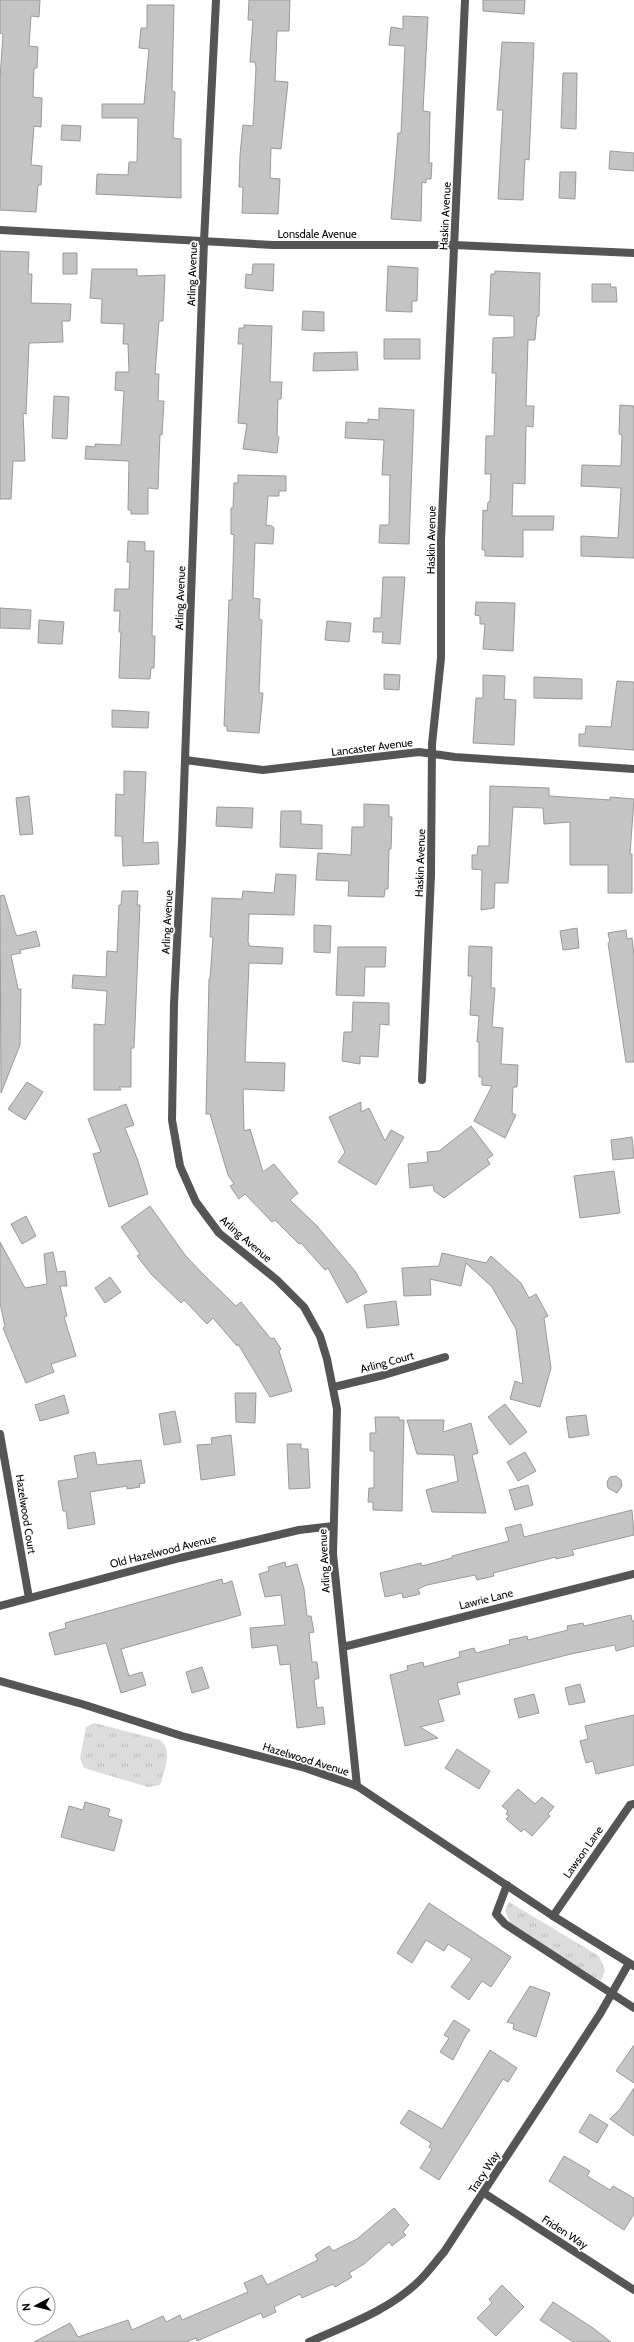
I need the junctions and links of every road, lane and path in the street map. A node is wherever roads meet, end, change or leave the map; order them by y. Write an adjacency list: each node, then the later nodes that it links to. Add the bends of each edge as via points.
1 (216, 0): 4 (street, Arling Avenue)
2 (465, 0): 5 (street, Haskin Avenue)
3 (0, 230): 4 (street, Lonsdale Avenue)
4 (204, 241): 5 (street, Lonsdale Avenue, via 273,245); 8 (street, Arling Avenue)
5 (454, 245): 6 (street, Lonsdale Avenue); 7 (street, Haskin Avenue, via 441,540 441,658)
6 (634, 253)
7 (432, 754): 8 (street, Lancaster Avenue, via 419,752 263,770); 9 (street, Lancaster Avenue); 10 (street, Haskin Avenue, via 431,875)
8 (185, 760): 12 (street, Arling Avenue, via 174,1004 174,1140 187,1185 207,1218 220,1233 288,1290 311,1319 320,1336)
9 (634, 769)
10 (422, 1080)
11 (445, 1357): 12 (street, Arling Court)
12 (334, 1387): 14 (street, Arling Avenue, via 337,1409)
13 (0, 1434): 16 (street, Hazelwood Court)
14 (333, 1526): 16 (street, Old Hazelwood Avenue, via 299,1530 180,1558); 18 (street, Arling Avenue, via 333,1554)
15 (634, 1574): 18 (street, Lawrie Lane)
16 (29, 1598): 17 (street, Old Hazelwood Avenue)
17 (0, 1606)
18 (343, 1646): 20 (street, Arling Avenue)
19 (0, 1681): 20 (street, Hazelwood Avenue, via 182,1736 305,1768)
20 (357, 1786): 22 (street, Hazelwood Avenue)
21 (634, 1804): 23 (street, Lawson Lane, via 630,1805)
22 (506, 1885): 23 (street, Hazelwood Avenue); 25 (street, via 496,1914 505,1924)
23 (553, 1916): 24 (street, Hazelwood Avenue)
24 (631, 1964): 25 (street, Tracy Way)
25 (612, 1993): 26 (street); 27 (street, Tracy Way)
26 (634, 2008)
27 (484, 2193): 28 (street, Friden Way); 29 (street, Tracy Way, via 444,2252 420,2280 381,2308)
28 (634, 2290)
29 (309, 2342)

